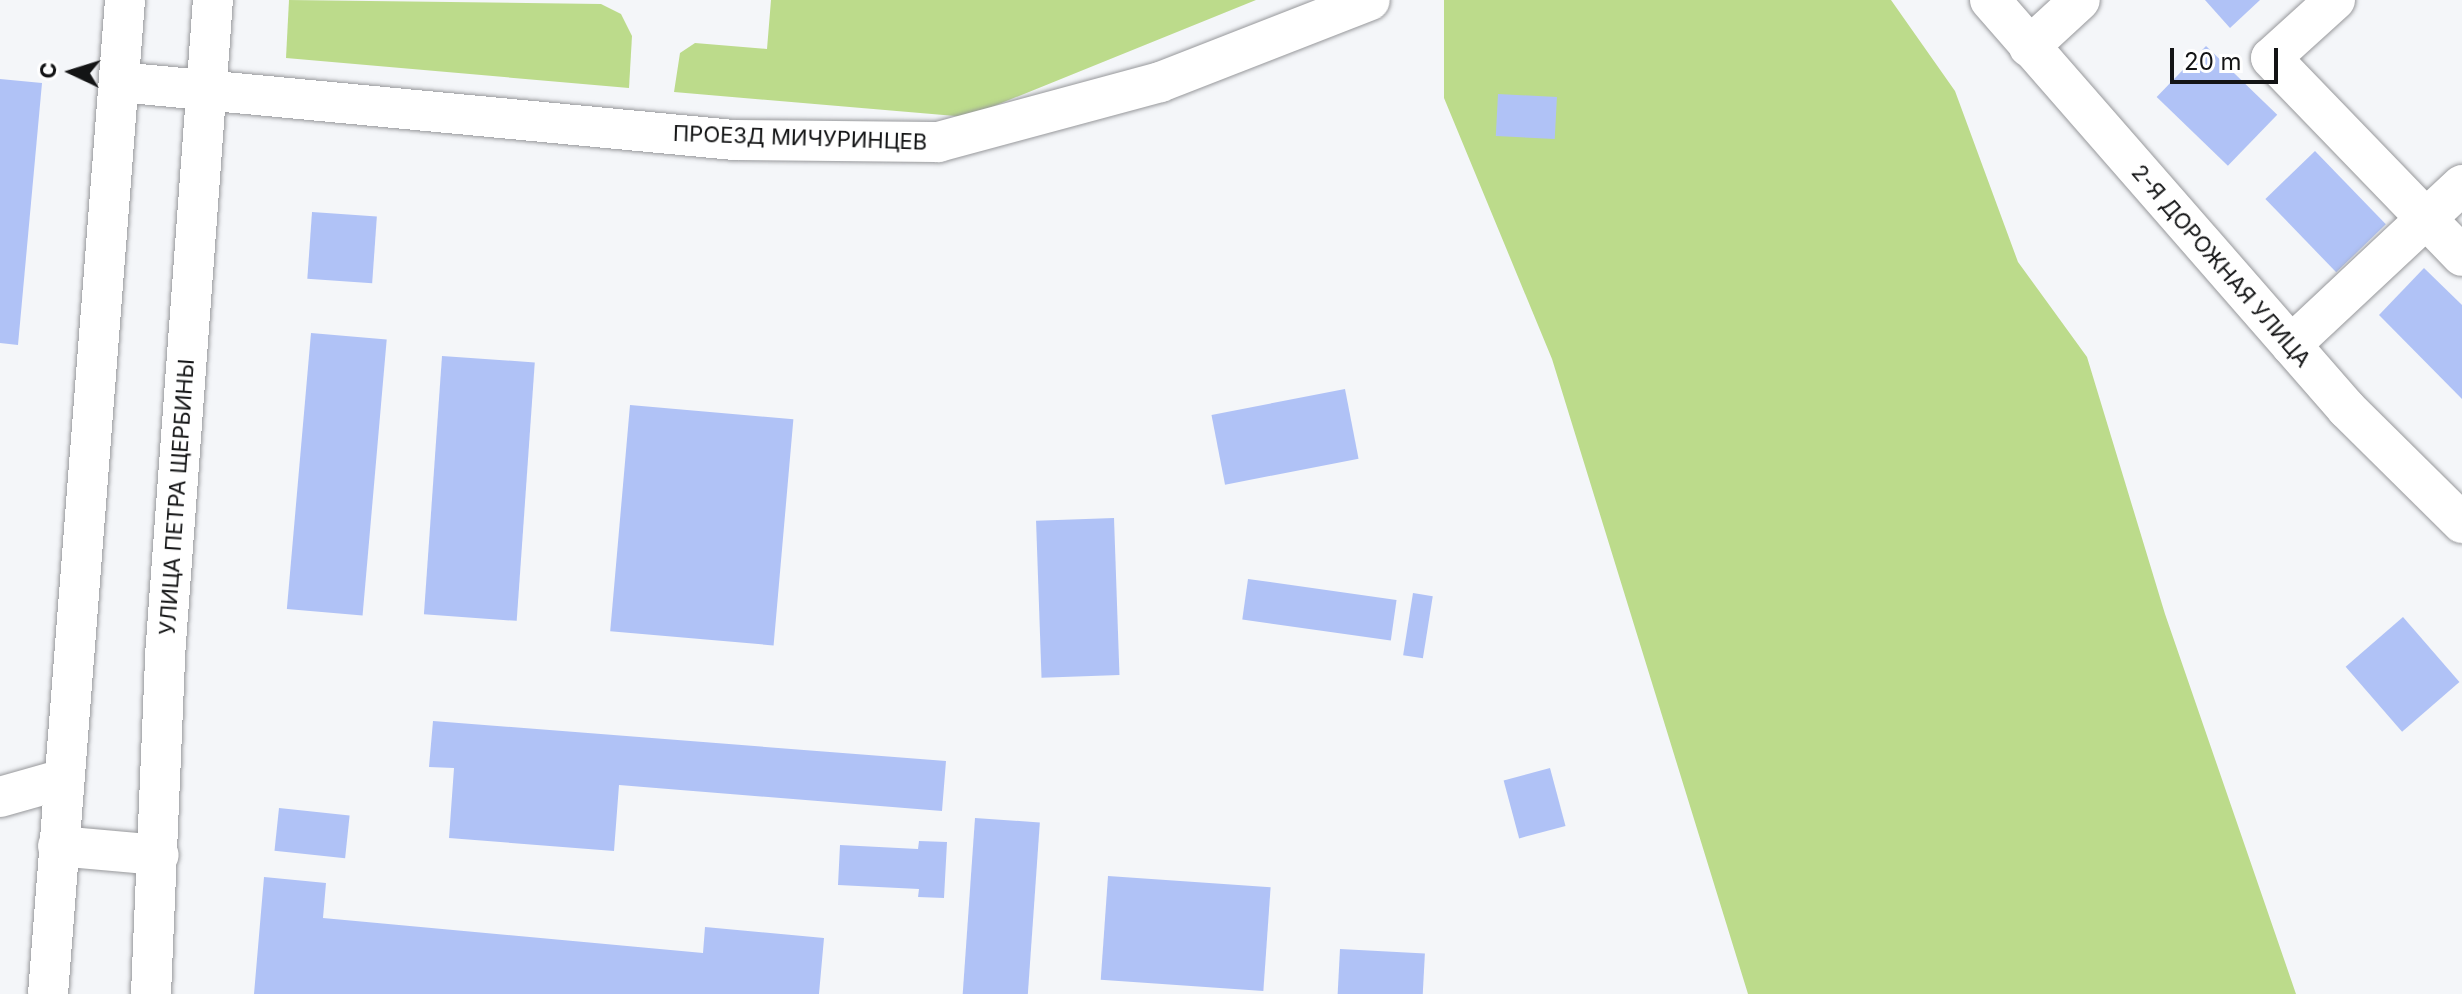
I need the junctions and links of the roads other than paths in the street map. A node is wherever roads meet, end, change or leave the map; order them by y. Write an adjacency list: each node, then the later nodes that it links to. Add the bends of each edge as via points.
1 (125, 0): 8 (street)
2 (213, 0): 9 (street, УЛИЦА ПЕТРА ЩЕРБИНЫ)
3 (1370, 0): 9 (street, ПРОЕЗД МИЧУРИНЦЕВ, via 1160,82 938,142 734,140)
4 (1990, 0): 7 (street, 2-Я ДОРОЖНАЯ УЛИЦА)
5 (2080, 0): 7 (street)
6 (2335, 0): 11 (street, via 2271,58)
7 (2029, 47): 13 (street, 2-Я ДОРОЖНАЯ УЛИЦА)
8 (119, 82): 9 (street, ПРОЕЗД МИЧУРИНЦЕВ); 15 (street)
9 (208, 90): 18 (street, УЛИЦА ПЕТРА ЩЕРБИНЫ, via 165,656)
10 (2462, 185): 11 (street)
11 (2428, 217): 12 (street); 13 (street)
12 (2462, 256)
13 (2291, 345): 14 (street, 2-Я ДОРОЖНАЯ УЛИЦА)
14 (2462, 523)
15 (63, 779): 16 (street); 17 (street)
16 (0, 797)
17 (58, 846): 18 (street); 19 (street)
18 (159, 855): 20 (street, УЛИЦА ПЕТРА ЩЕРБИНЫ)
19 (48, 994)
20 (151, 994)

